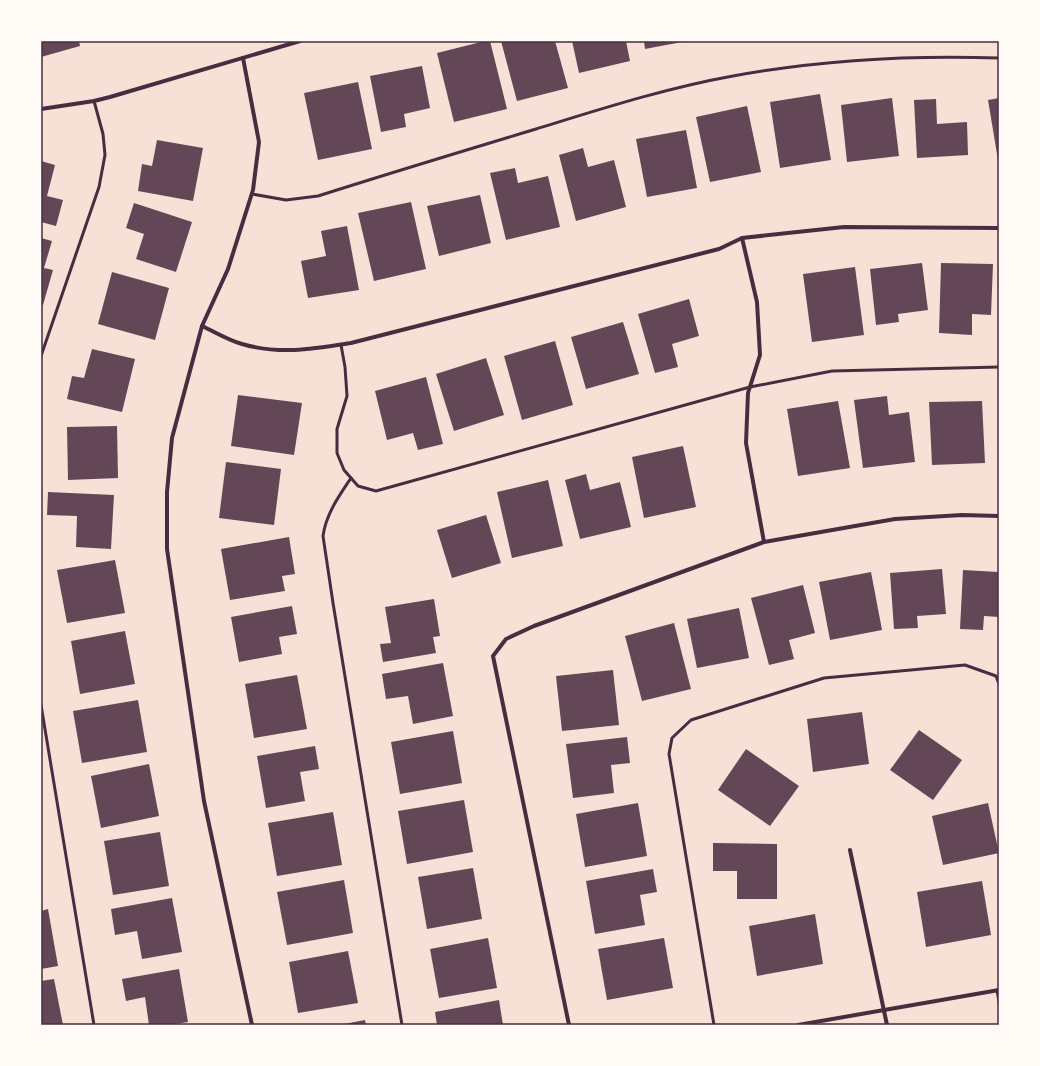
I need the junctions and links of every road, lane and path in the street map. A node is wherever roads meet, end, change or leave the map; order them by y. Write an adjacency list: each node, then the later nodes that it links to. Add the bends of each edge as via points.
1 (300, 41): 2 (street)
2 (243, 58): 4 (street); 6 (street, via 259,142)
3 (999, 58): 6 (lane, via 962,57 813,64 733,76 663,91 607,107 318,196 286,200)
4 (94, 101): 5 (street); 11 (lane, via 103,134 105,155 99,187)
5 (41, 108)
6 (252, 194): 9 (street, via 228,269)
7 (999, 228): 8 (street, via 844,227)
8 (742, 238): 10 (street, via 720,249); 13 (street, via 757,302 760,356)
9 (202, 326): 10 (street, via 241,344 281,351 317,349); 24 (street, via 172,438 167,549 204,801)
10 (341, 344): 14 (lane, via 347,396 337,429 337,453 344,470)
11 (41, 356)
12 (999, 367): 13 (lane, via 832,371)
13 (750, 387): 14 (lane, via 376,491 358,486); 16 (street, via 746,443)
14 (351, 478): 25 (lane, via 331,511 323,536)
15 (999, 516): 16 (street, via 962,515 895,519)
16 (764, 542): 26 (street, via 534,626 506,639 493,656)
17 (999, 684): 27 (lane, via 996,676 965,664 824,678 691,720 672,738 669,754)
18 (41, 705): 23 (lane)
19 (850, 850): 22 (street)
20 (998, 990): 21 (lane); 22 (street)
21 (999, 1002)
22 (884, 1010): 28 (street); 29 (street)
23 (94, 1025)
24 (252, 1025)
25 (402, 1025)
26 (569, 1025)
27 (714, 1025)
28 (798, 1025)
29 (887, 1025)

